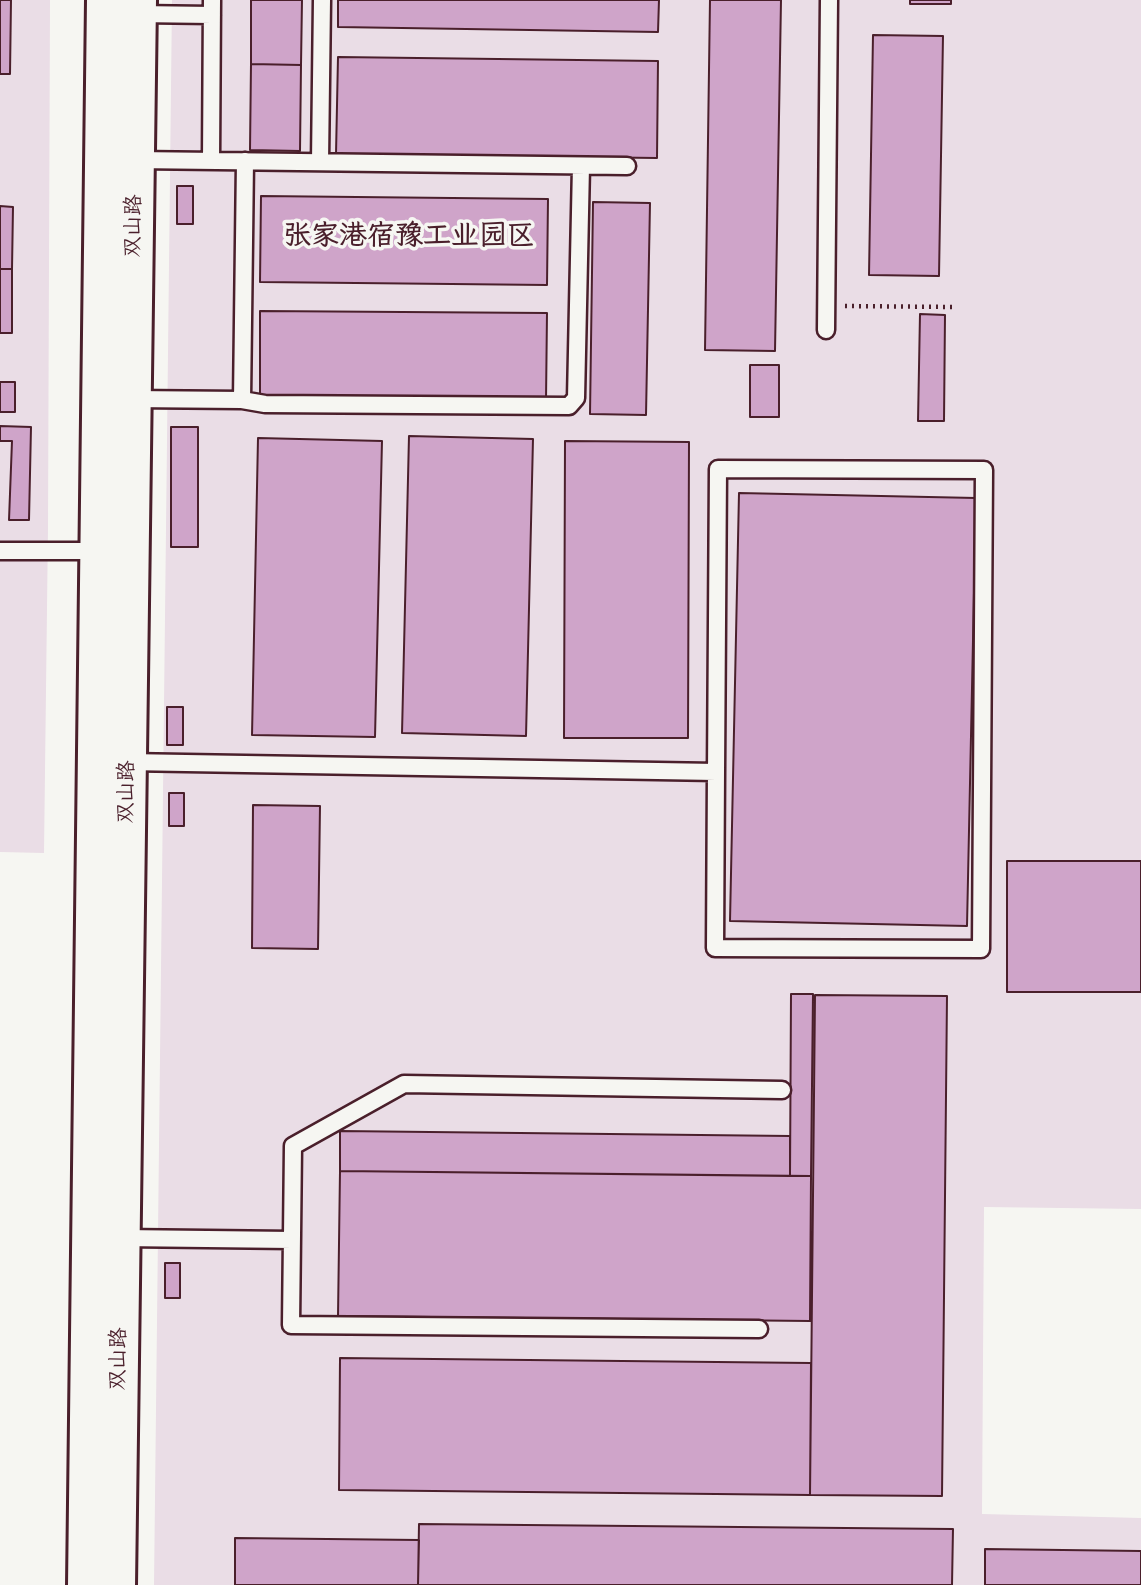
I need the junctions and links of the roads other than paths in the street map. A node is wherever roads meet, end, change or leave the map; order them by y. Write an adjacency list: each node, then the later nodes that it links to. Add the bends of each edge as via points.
1 (322, 0): 8 (lane)
2 (829, 0): 11 (lane)
3 (127, 5): 4 (lane); 5 (street, 双山路)
4 (212, 7): 6 (lane)
5 (120, 160): 6 (lane); 12 (street, 双山路)
6 (211, 161): 7 (lane)
7 (244, 161): 8 (lane); 13 (lane)
8 (320, 162): 9 (lane)
9 (580, 166): 10 (lane); 13 (lane, via 576,398 569,406 265,404)
10 (626, 166)
11 (826, 330)
12 (117, 399): 13 (lane); 15 (street, 双山路)
13 (242, 400)
14 (0, 551): 15 (lane)
15 (115, 551): 16 (street, 双山路)
16 (112, 762): 17 (lane); 19 (street, 双山路); 22 (street, 双山路)
17 (716, 772): 17 (lane, via 715,948 981,949 984,470 718,468)
18 (782, 1090): 20 (lane, via 404,1084 293,1146)
19 (121, 1238): 20 (lane); 23 (street, 双山路)
20 (292, 1240): 21 (lane, via 291,1325)
21 (759, 1329)
22 (87, 1585)
23 (116, 1585)

